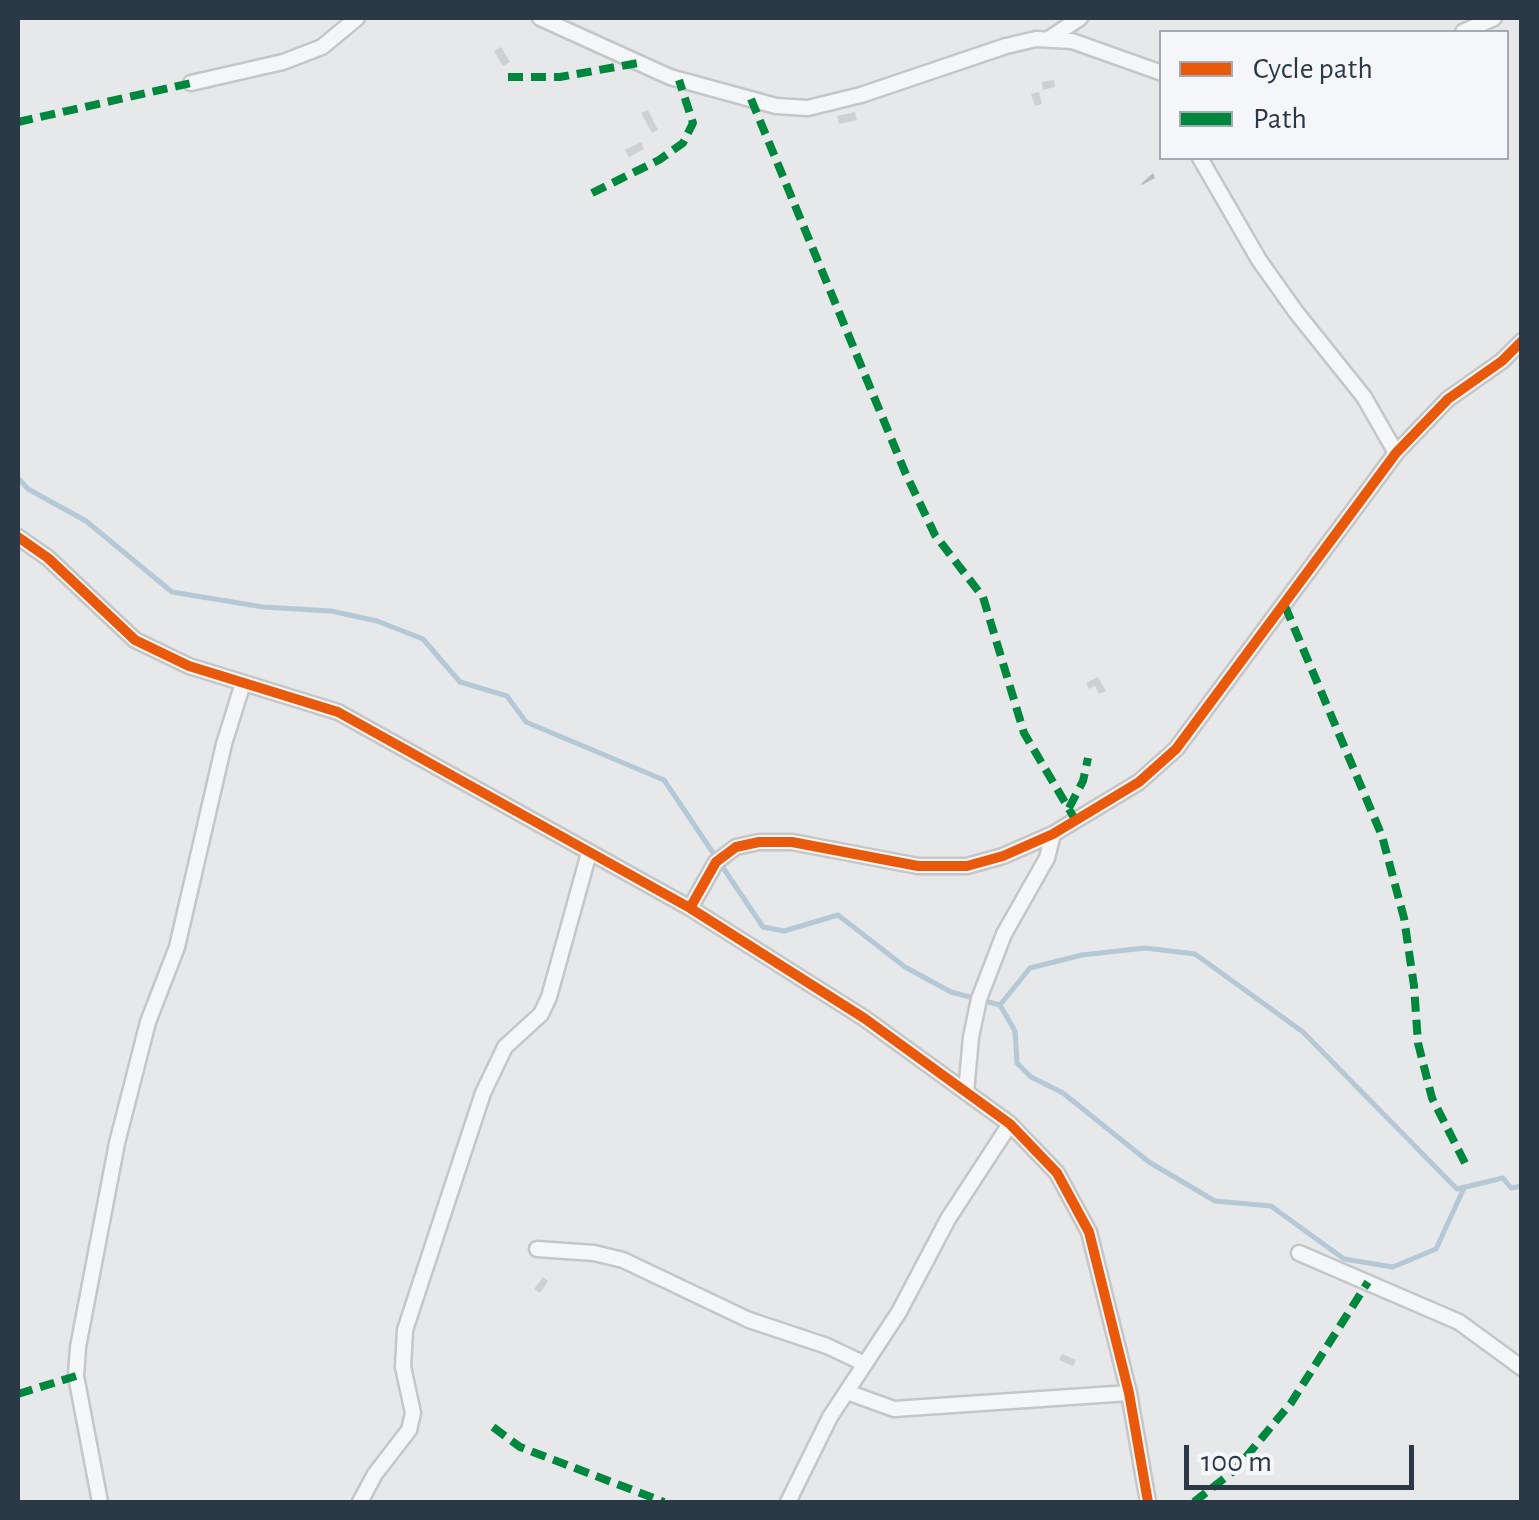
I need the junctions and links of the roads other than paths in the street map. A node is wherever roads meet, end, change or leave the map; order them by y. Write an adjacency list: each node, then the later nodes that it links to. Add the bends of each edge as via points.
1 (357, 18): 8 (street, via 296,57)
2 (540, 18): 6 (street, via 670,77 776,106 808,108)
3 (1080, 18): 6 (street)
4 (1494, 18): 5 (street)
5 (1467, 30)
6 (1050, 38): 7 (street)
7 (1157, 72)
8 (191, 83)
9 (1201, 160): 11 (street, via 1259,260 1364,398)
10 (1522, 341): 11 (street, via 1448,399)
11 (1396, 453): 14 (street, via 1161,766)
12 (18, 536): 13 (street, via 135,640)
13 (243, 683): 15 (street, via 338,712); 25 (street, via 177,948 148,1022 117,1143 78,1347 76,1376)
14 (1053, 834): 16 (street, via 967,866 918,866 759,842 736,847 716,862); 17 (street, via 980,999)
15 (589, 853): 16 (street); 26 (street, via 549,997 505,1047 483,1092 408,1320 403,1367 409,1430)
16 (690, 908): 17 (street)
17 (966, 1092): 18 (street)
18 (1010, 1124): 21 (street); 24 (street, via 1058,1173 1089,1232)
19 (537, 1249): 21 (street, via 623,1260 749,1320)
20 (1299, 1253): 22 (street, via 1459,1322)
21 (866, 1364): 23 (street)
22 (1522, 1368)
23 (847, 1392): 24 (street, via 894,1409); 27 (street)
24 (1129, 1393): 28 (street)
25 (100, 1502)
26 (360, 1502)
27 (788, 1502)
28 (1148, 1502)

